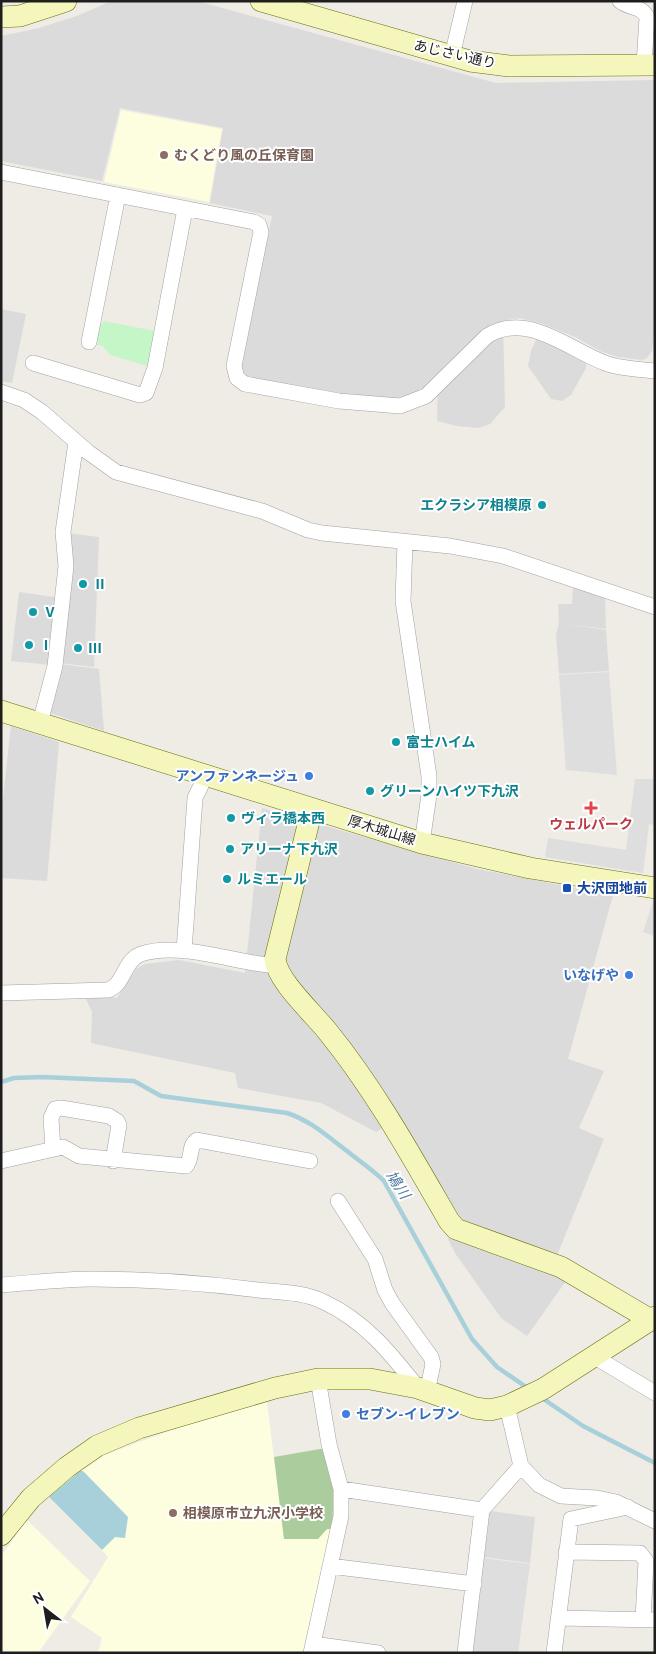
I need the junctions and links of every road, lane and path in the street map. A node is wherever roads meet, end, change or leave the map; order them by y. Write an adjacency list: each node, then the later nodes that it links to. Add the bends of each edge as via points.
1 (66, 1): 5 (street, via 20,16)
2 (261, 1): 6 (street, あじさい通り)
3 (466, 1): 6 (street)
4 (620, 1): 7 (street, via 640,8 647,17)
5 (1, 17)
6 (452, 56): 7 (street, あじさい通り, via 509,66)
7 (649, 65)
8 (1, 172): 9 (street)
9 (118, 195): 10 (street); 11 (street)
10 (185, 209): 12 (street, via 155,368 146,393 140,395); 13 (street, via 254,222 259,226 261,232 234,366 237,378 245,384 339,401 400,406 426,396 487,336 498,330 518,327 543,334 608,364)
11 (89, 342)
12 (33, 363)
13 (655, 371)
14 (1, 392): 15 (street, via 24,400)
15 (76, 442): 16 (street, via 123,475 262,511 315,532); 19 (street, via 62,532 66,566 55,666)
16 (405, 542): 17 (street, via 450,546 515,559); 22 (street, via 403,601 429,776)
17 (655, 607)
18 (1, 711): 19 (street, 厚木城山線)
19 (40, 723): 20 (street, 厚木城山線)
20 (206, 776): 21 (street, 厚木城山線); 24 (street, via 194,798)
21 (312, 809): 22 (street, 厚木城山線); 25 (street, via 275,959)
22 (422, 843): 23 (street, 厚木城山線, via 530,868)
23 (655, 888)
24 (184, 951): 25 (street); 26 (street, via 136,957 114,988 108,990)
25 (276, 966): 33 (street, via 365,1081 456,1229 561,1267)
26 (1, 993)
27 (53, 1149): 28 (street); 29 (street, via 63,1147 79,1156); 29 (street, via 51,1118 55,1109 109,1116 119,1124)
28 (1, 1161)
29 (113, 1161): 30 (street, via 186,1166 194,1142 201,1140)
30 (310, 1161)
31 (338, 1201): 36 (street, via 375,1259 392,1303 431,1357 433,1364)
32 (1, 1285): 36 (street, via 91,1279 180,1282 288,1292 323,1301 364,1327)
33 (653, 1318): 34 (street)
34 (595, 1357): 37 (street); 38 (street)
35 (318, 1379): 36 (street, via 370,1379); 40 (street, via 329,1444); 44 (street, via 275,1388 116,1437 81,1456 51,1479)
36 (422, 1390): 38 (street, via 475,1408 490,1410)
37 (655, 1393)
38 (516, 1403): 39 (street)
39 (521, 1466): 41 (street, via 539,1485 560,1496 597,1498); 42 (street)
40 (341, 1489): 42 (street); 46 (street, via 341,1516)
41 (629, 1506): 43 (street); 45 (street, via 570,1519)
42 (482, 1510): 47 (street)
43 (655, 1521)
44 (1, 1535)
45 (566, 1552): 48 (street); 49 (street, via 640,1553 646,1562)
46 (330, 1566): 47 (street); 50 (street)
47 (474, 1584): 52 (street)
48 (560, 1618): 49 (street); 53 (street)
49 (649, 1620)
50 (312, 1648): 51 (street)
51 (378, 1653)
52 (464, 1653)
53 (554, 1653)

